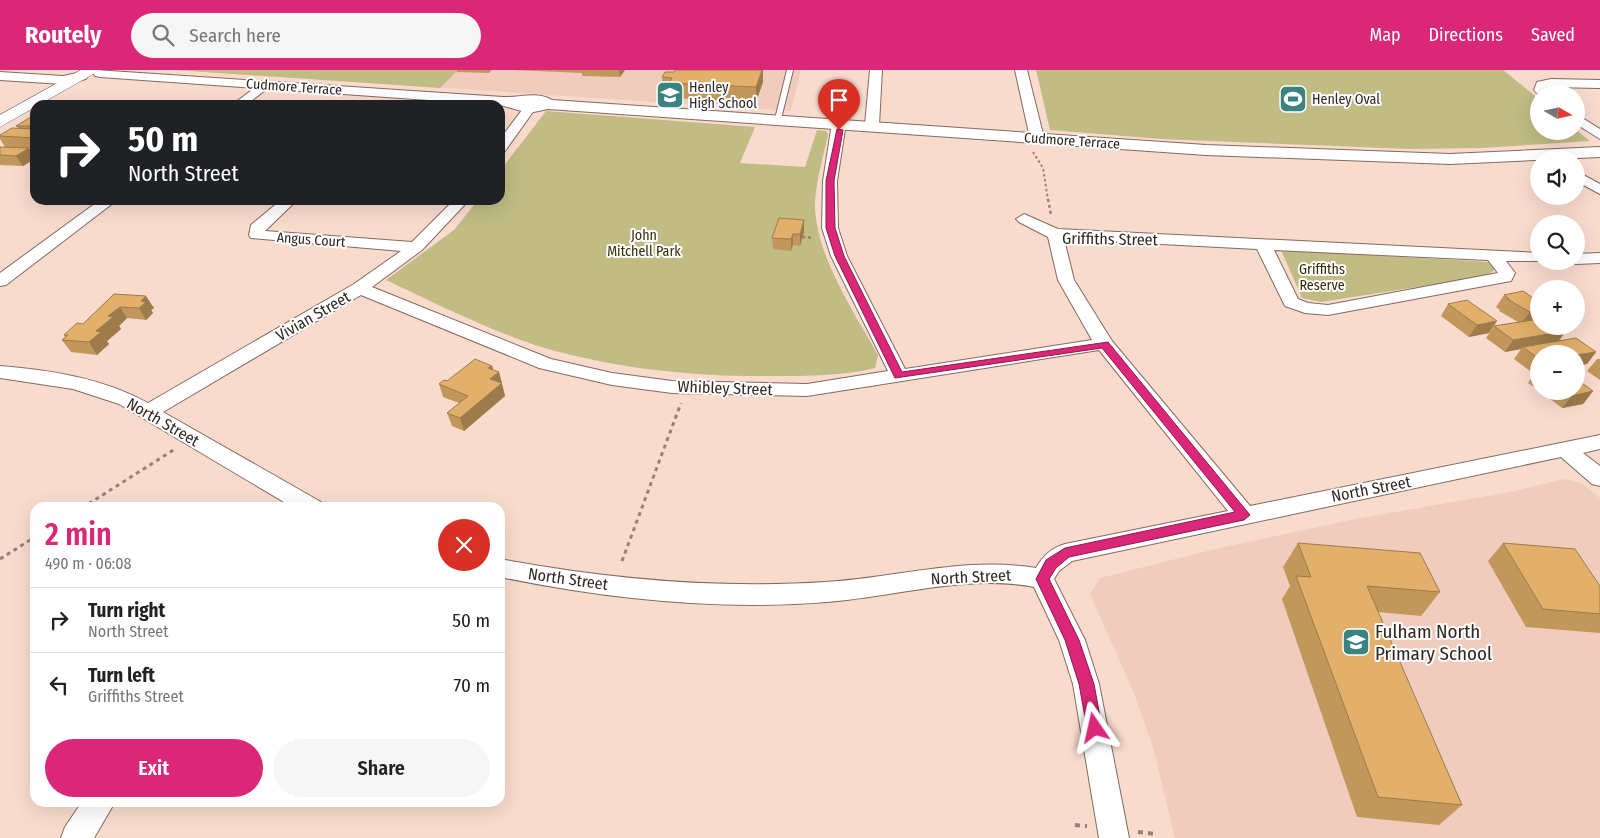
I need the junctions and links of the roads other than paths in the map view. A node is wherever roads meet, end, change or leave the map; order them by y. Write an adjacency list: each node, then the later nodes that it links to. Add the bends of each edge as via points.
1 (790, 70): 17 (lane)
2 (876, 70): 21 (street)
3 (1021, 70): 24 (street)
4 (87, 75): 5 (street, Cudmore Terrace); 7 (street, Cudmore Terrace); 9 (main road); 10 (main road)
5 (0, 76)
6 (1600, 84): 8 (street)
7 (264, 85): 11 (street); 12 (street, Cudmore Terrace)
8 (1541, 85)
9 (41, 100)
10 (53, 100)
11 (244, 100)
12 (451, 100)
13 (505, 104): 15 (street, Cudmore Terrace)
14 (30, 106): 18 (main road)
15 (526, 106): 17 (street, Cudmore Terrace, via 538,99 546,104); 25 (street)
16 (30, 114): 22 (main road)
17 (778, 119): 19 (street, Cudmore Terrace)
18 (0, 122)
19 (840, 123): 21 (street, Cudmore Terrace); 46 (street, via 830,181 830,228 839,256)
20 (1585, 124): 23 (street)
21 (872, 126): 24 (street, Cudmore Terrace)
22 (0, 132)
23 (1600, 135)
24 (1036, 138): 28 (street, Cudmore Terrace, via 1206,150 1450,159)
25 (505, 140)
26 (1600, 152): 27 (street, Cudmore Terrace)
27 (1585, 153)
28 (1530, 157)
29 (1585, 181): 30 (street)
30 (1600, 190)
31 (103, 205): 42 (street)
32 (284, 205): 37 (street, Angus Court, via 257,228 257,235)
33 (457, 205): 37 (street, Vivian Street)
34 (1024, 219): 35 (street)
35 (1055, 234): 36 (street, Griffiths Street); 44 (street, Griffiths Street, via 1066,280)
36 (1263, 244): 38 (street, Griffiths Street); 38 (street, via 1291,302 1305,308 1328,310 1505,277 1507,273)
37 (416, 247): 43 (street, Vivian Street)
38 (1493, 256): 39 (street, Griffiths Street)
39 (1530, 258)
40 (1600, 258): 41 (street)
41 (1585, 259)
42 (0, 281)
43 (360, 288): 46 (street, Whibley Street, via 546,364 612,379 708,389 807,390); 47 (street, Vivian Street)
44 (1104, 344): 46 (street, Whibley Street); 52 (street, Griffiths Street)
45 (0, 372): 47 (street, North Street, via 31,374 88,386)
46 (899, 375)
47 (149, 411): 51 (street, North Street)
48 (1600, 442): 49 (street, North Street)
49 (1566, 450): 50 (street); 52 (street, North Street)
50 (1600, 478)
51 (302, 502)
52 (1244, 515): 54 (street, North Street, via 1065,553 1051,564)
53 (505, 569): 54 (street, North Street, via 691,595 828,592 994,573)
54 (1042, 579): 57 (street, via 1072,640 1086,684)
55 (97, 807): 56 (street)
56 (76, 838)
57 (1114, 838)

